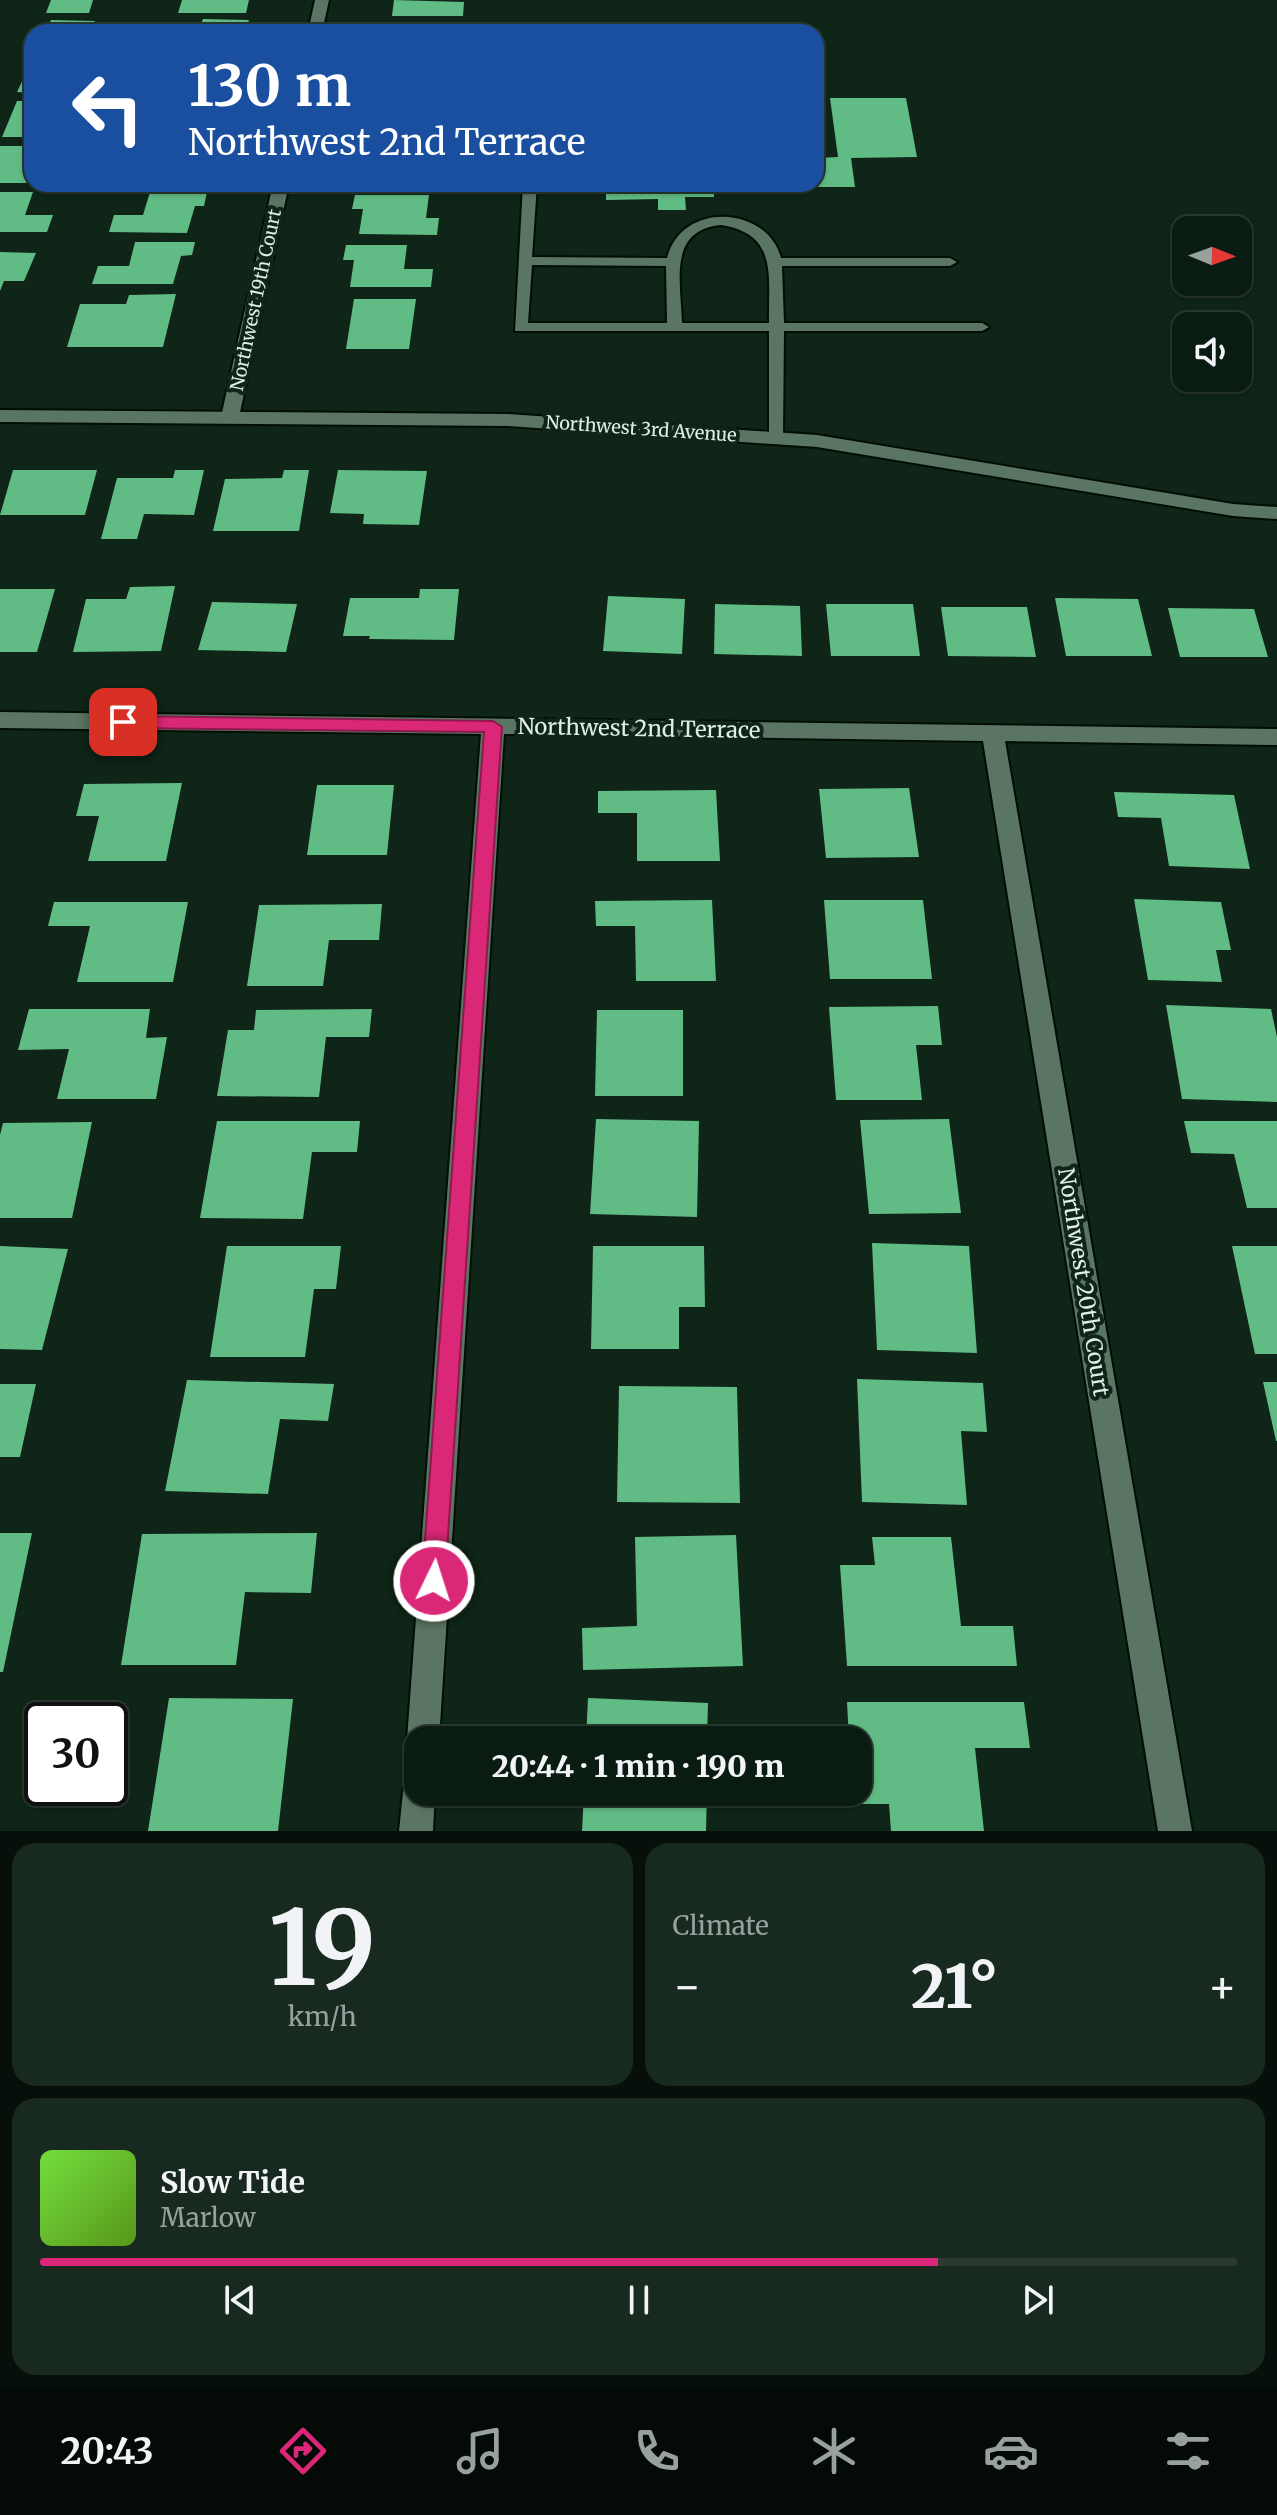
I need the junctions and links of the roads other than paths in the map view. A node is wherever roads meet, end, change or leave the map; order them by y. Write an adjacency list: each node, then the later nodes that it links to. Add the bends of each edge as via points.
1 (322, 0): 2 (street)
2 (317, 24)
3 (279, 192): 13 (street, Northwest 19th Court)
4 (529, 192): 5 (lane)
5 (525, 261): 6 (lane); 9 (lane, via 520,328)
6 (675, 262): 7 (lane, via 684,234 727,222 759,230 772,245); 9 (lane)
7 (775, 262): 8 (lane); 10 (lane)
8 (950, 262)
9 (675, 327): 10 (lane)
10 (776, 327): 11 (lane); 14 (lane)
11 (982, 327)
12 (0, 416): 13 (street, Northwest 3rd Avenue)
13 (230, 417): 14 (street, Northwest 3rd Avenue, via 508,420)
14 (775, 438): 15 (street, Northwest 3rd Avenue)
15 (1277, 513)
16 (0, 720): 17 (street, Northwest 2nd Terrace)
17 (493, 727): 18 (street, Northwest 2nd Terrace); 20 (street)
18 (993, 733): 19 (street, Northwest 2nd Terrace); 23 (street, Northwest 20th Court)
19 (1277, 737)
20 (424, 1726)
21 (418, 1806): 22 (street)
22 (416, 1831)
23 (1175, 1831)

